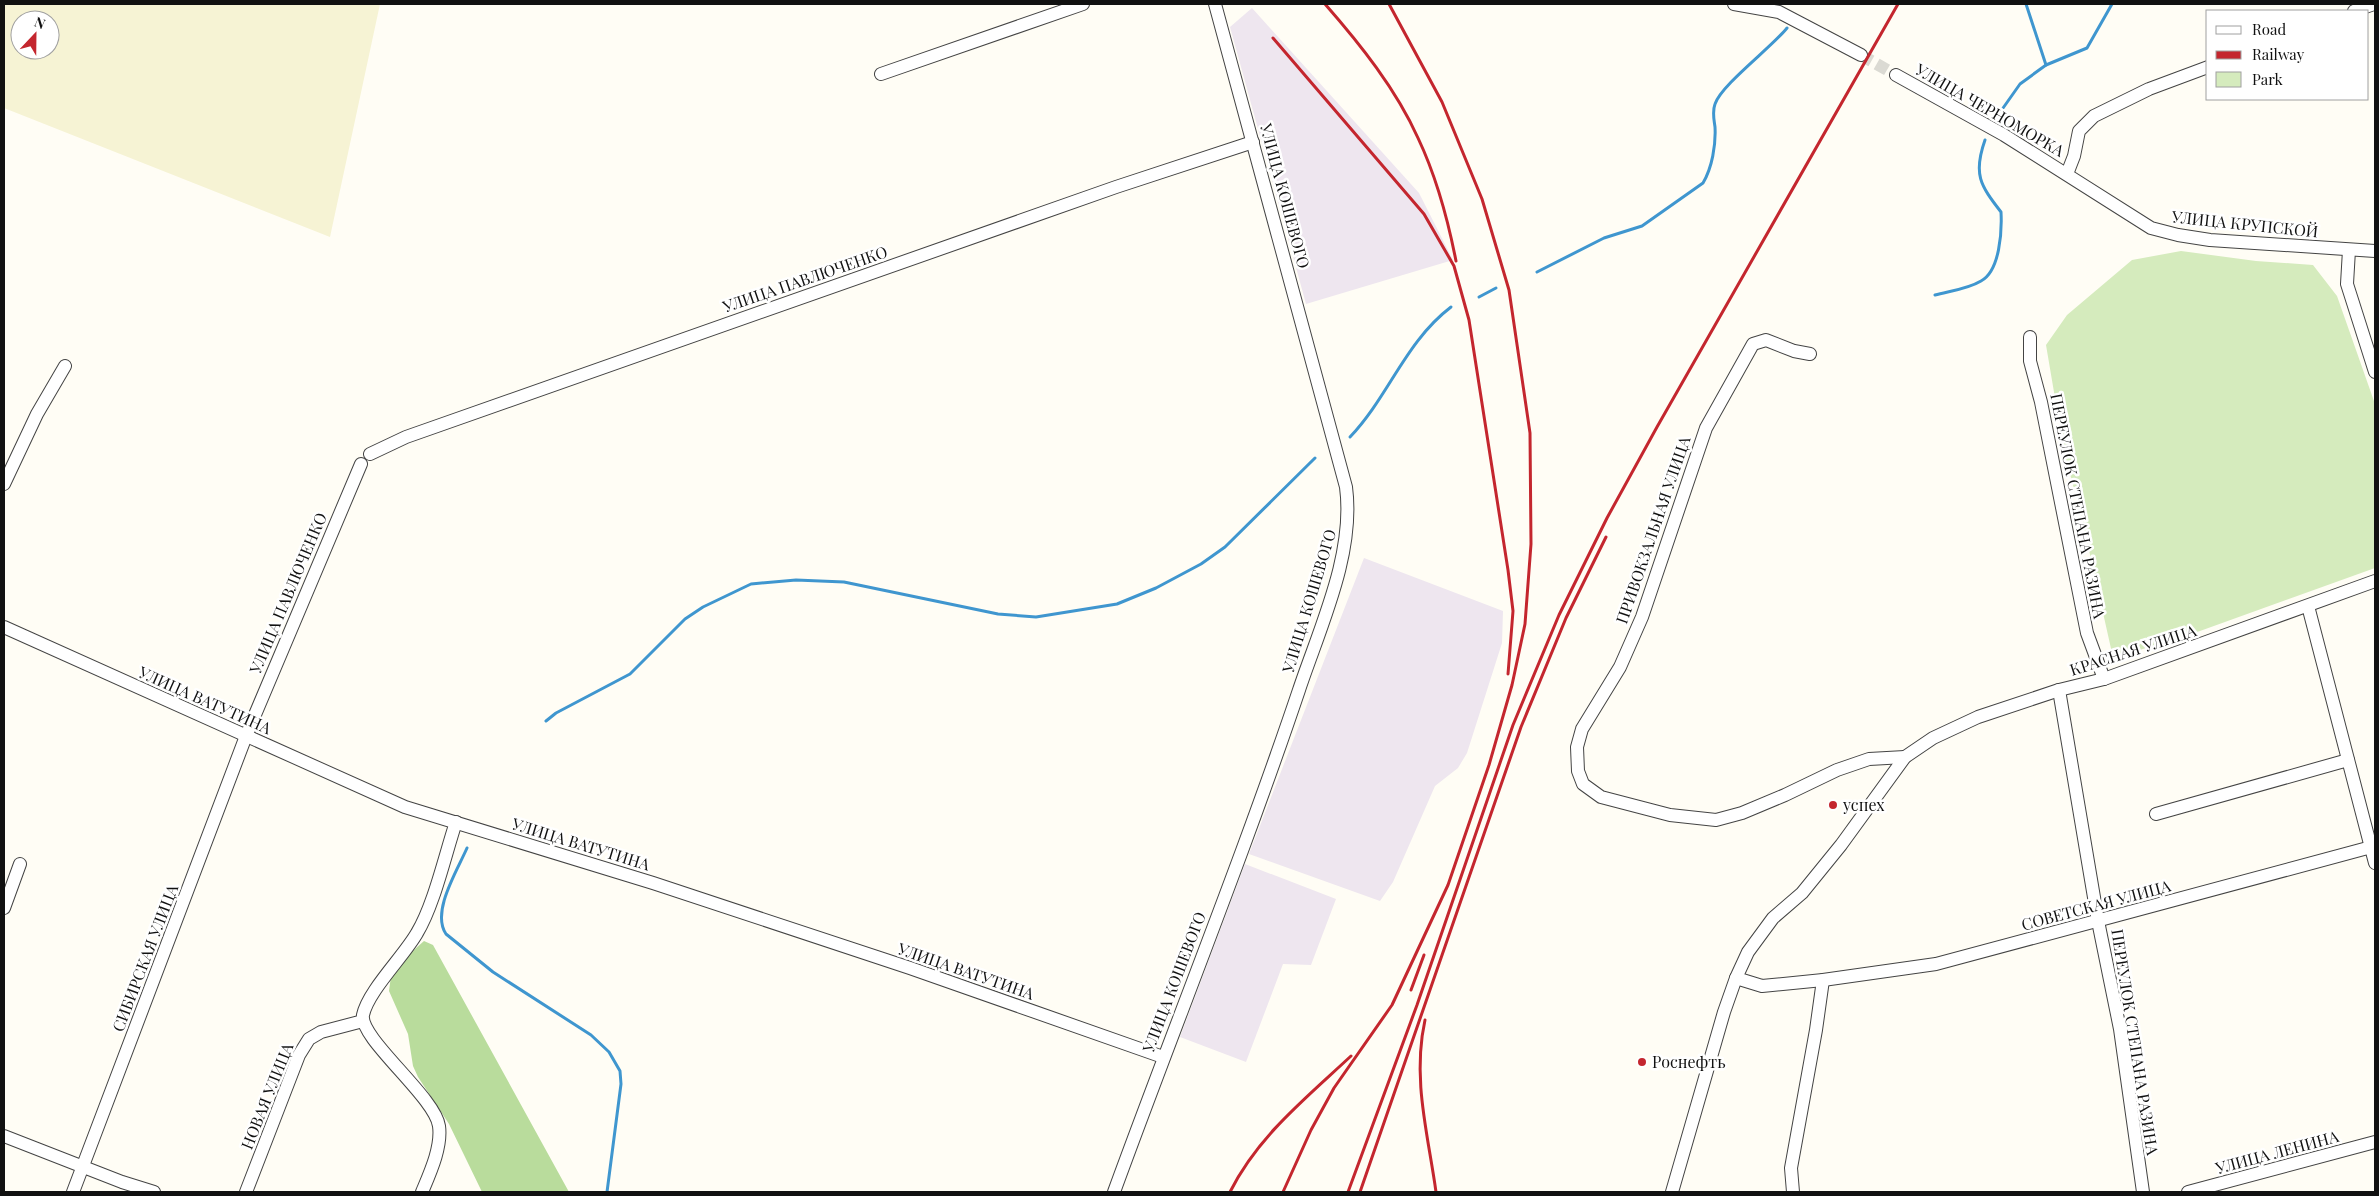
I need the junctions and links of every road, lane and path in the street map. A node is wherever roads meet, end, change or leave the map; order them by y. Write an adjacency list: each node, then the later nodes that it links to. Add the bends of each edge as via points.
1 (1084, 4): 8 (street)
2 (1215, 4): 10 (street, УЛИЦА КОШЕВОГО)
3 (1734, 4): 6 (street, via 1779,12)
4 (2374, 4): 5 (street)
5 (2357, 10)
6 (1861, 55)
7 (2206, 68): 11 (street, via 2149,89 2094,116 2078,131)
8 (881, 74)
9 (1896, 75): 11 (street, УЛИЦА ЧЕРНОМОРКА)
10 (1253, 142): 18 (street, УЛИЦА ПАВЛЮЧЕНКО, via 1106,190 425,430); 40 (street, УЛИЦА КОШЕВОГО, via 1346,487 1348,526 1337,578 1272,767)
11 (2068, 174): 12 (street, УЛИЦА КРУПСКОЙ, via 2139,221 2164,232 2210,240)
12 (2349, 250): 13 (street, УЛИЦА КРУПСКОЙ); 17 (street, via 2347,284)
13 (2375, 251)
14 (2030, 338): 24 (street, ПЕРЕУЛОК СТЕПАНА РАЗИНА, via 2030,361 2087,633)
15 (1810, 354): 29 (street, ПРИВОКЗАЛЬНАЯ УЛИЦА, via 1766,340 1753,344 1706,428 1642,617 1620,667 1582,729 1576,761)
16 (66, 366): 20 (street, via 37,414)
17 (2375, 372)
18 (370, 454)
19 (361, 464): 26 (street, УЛИЦА ПАВЛЮЧЕНКО)
20 (4, 484)
21 (2375, 581): 22 (street, КРАСНАЯ УЛИЦА)
22 (2308, 606): 24 (street, КРАСНАЯ УЛИЦА); 28 (street)
23 (4, 627): 26 (street, УЛИЦА ВАТУТИНА)
24 (2104, 679): 25 (street, КРАСНАЯ УЛИЦА)
25 (2059, 690): 27 (street, КРАСНАЯ УЛИЦА, via 1978,717 1933,738); 36 (street, ПЕРЕУЛОК СТЕПАНА РАЗИНА)
26 (246, 736): 31 (street, УЛИЦА ВАТУТИНА, via 405,807); 43 (street, СИБИРСКАЯ УЛИЦА)
27 (1905, 757): 29 (street, КРАСНАЯ УЛИЦА, via 1869,760 1837,770 1742,813 1716,820 1670,815 1601,798); 37 (street, КРАСНАЯ УЛИЦА, via 1808,886 1773,918 1748,952)
28 (2348, 760): 30 (street); 32 (street)
29 (1583, 784)
30 (2156, 814)
31 (456, 822): 39 (street, via 417,934 375,991); 40 (street, УЛИЦА ВАТУТИНА, via 910,968)
32 (2373, 847): 33 (street); 36 (street, СОВЕТСКАЯ УЛИЦА)
33 (2375, 863)
34 (20, 864): 35 (street)
35 (4, 908)
36 (2098, 921): 38 (street, СОВЕТСКАЯ УЛИЦА, via 1936,964); 51 (street, ПЕРЕУЛОК СТЕПАНА РАЗИНА, via 2120,1029)
37 (1736, 978): 38 (street, СОВЕТСКАЯ УЛИЦА, via 1762,986); 49 (street, КРАСНАЯ УЛИЦА)
38 (1823, 980): 50 (street, via 1791,1168)
39 (363, 1021): 46 (street, НОВАЯ УЛИЦА, via 321,1032 309,1039 299,1055); 47 (street, via 377,1044 437,1117 438,1139)
40 (1163, 1057): 48 (street, УЛИЦА КОШЕВОГО)
41 (4, 1136): 43 (street)
42 (2375, 1142): 52 (street, УЛИЦА ЛЕНИНА)
43 (84, 1166): 44 (street, СИБИРСКАЯ УЛИЦА); 45 (street)
44 (74, 1192)
45 (154, 1192)
46 (246, 1192)
47 (422, 1192)
48 (1114, 1192)
49 (1672, 1192)
50 (1793, 1192)
51 (2143, 1192)
52 (2188, 1192)

